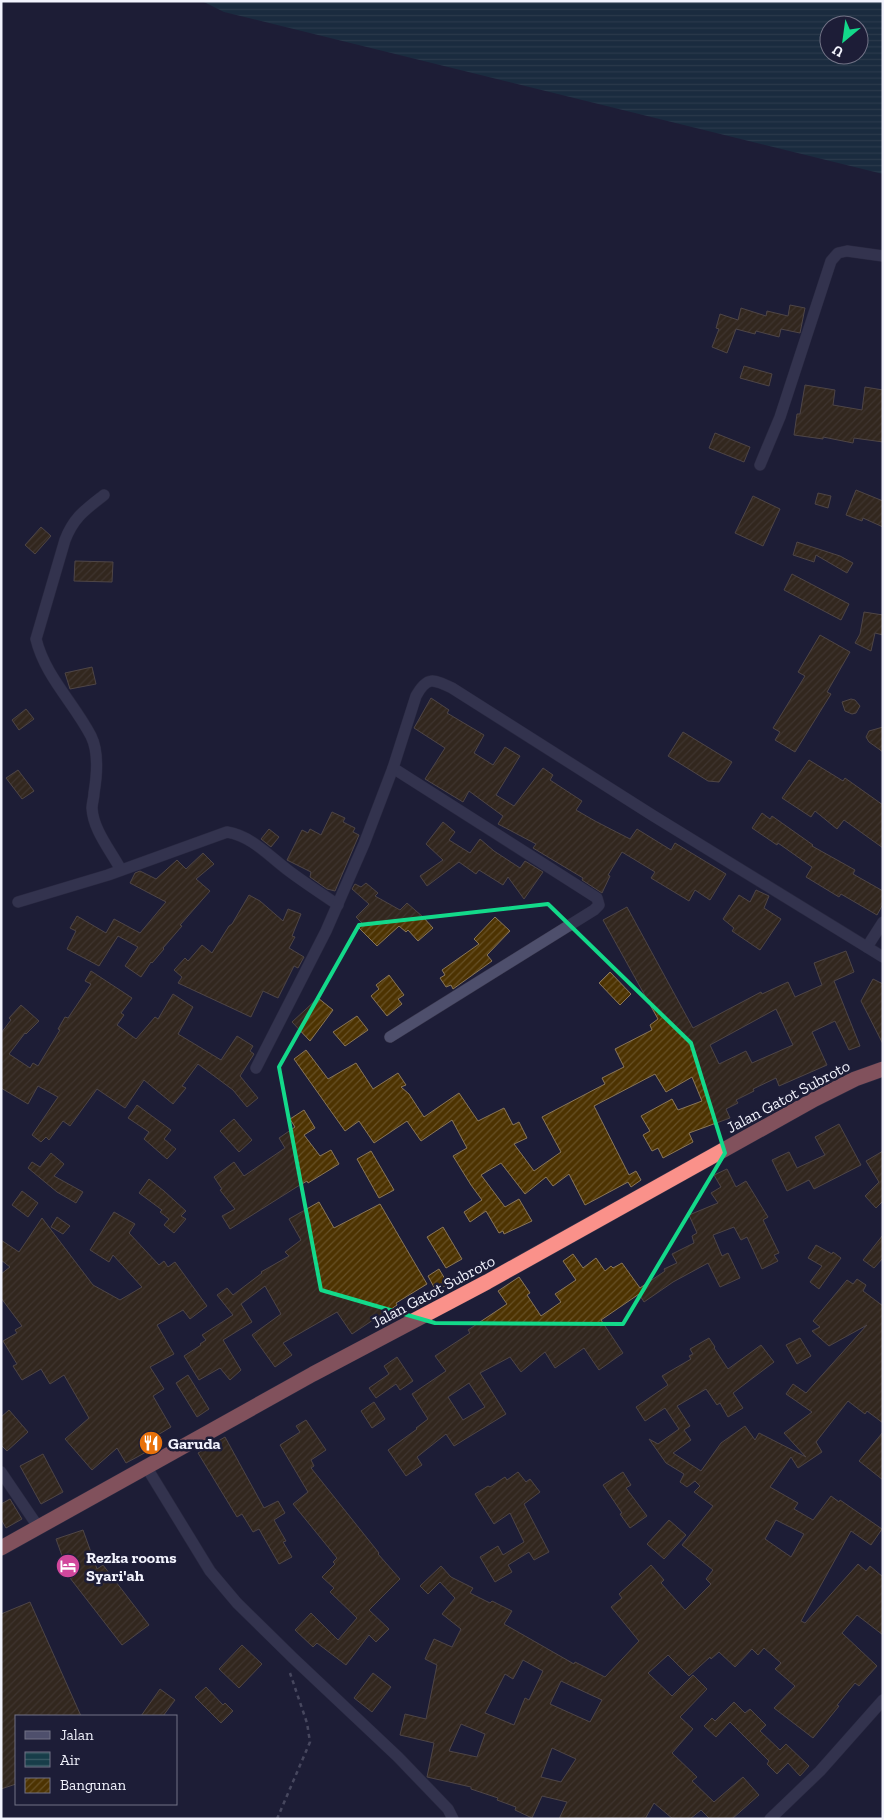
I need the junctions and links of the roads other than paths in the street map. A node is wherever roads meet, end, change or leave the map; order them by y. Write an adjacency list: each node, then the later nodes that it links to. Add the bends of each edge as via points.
1 (883, 256): 2 (street, via 847,251 838,253 831,261 780,417)
2 (760, 465)
3 (104, 495): 5 (street, via 71,525 36,639 40,653 61,690 92,737 96,763 93,818)
4 (394, 768): 7 (street); 9 (street, via 416,696 422,685 438,681); 11 (street, via 597,898 599,905)
5 (121, 870): 6 (street); 7 (street, via 227,832 249,840)
6 (18, 902)
7 (338, 905): 12 (street)
8 (883, 922): 9 (street)
9 (867, 947): 10 (street)
10 (883, 956)
11 (390, 1037)
12 (256, 1068)
13 (883, 1069): 14 (highway, Jalan Gatot Subroto, via 855,1079 815,1100)
14 (147, 1468): 16 (highway, Jalan Gatot Subroto); 19 (street, via 210,1571 237,1603 398,1757 448,1809)
15 (1, 1472): 16 (street)
16 (39, 1528): 17 (highway, Jalan Gatot Subroto)
17 (1, 1548)
18 (883, 1700): 20 (street, via 820,1771)
19 (453, 1819)
20 (770, 1819)

